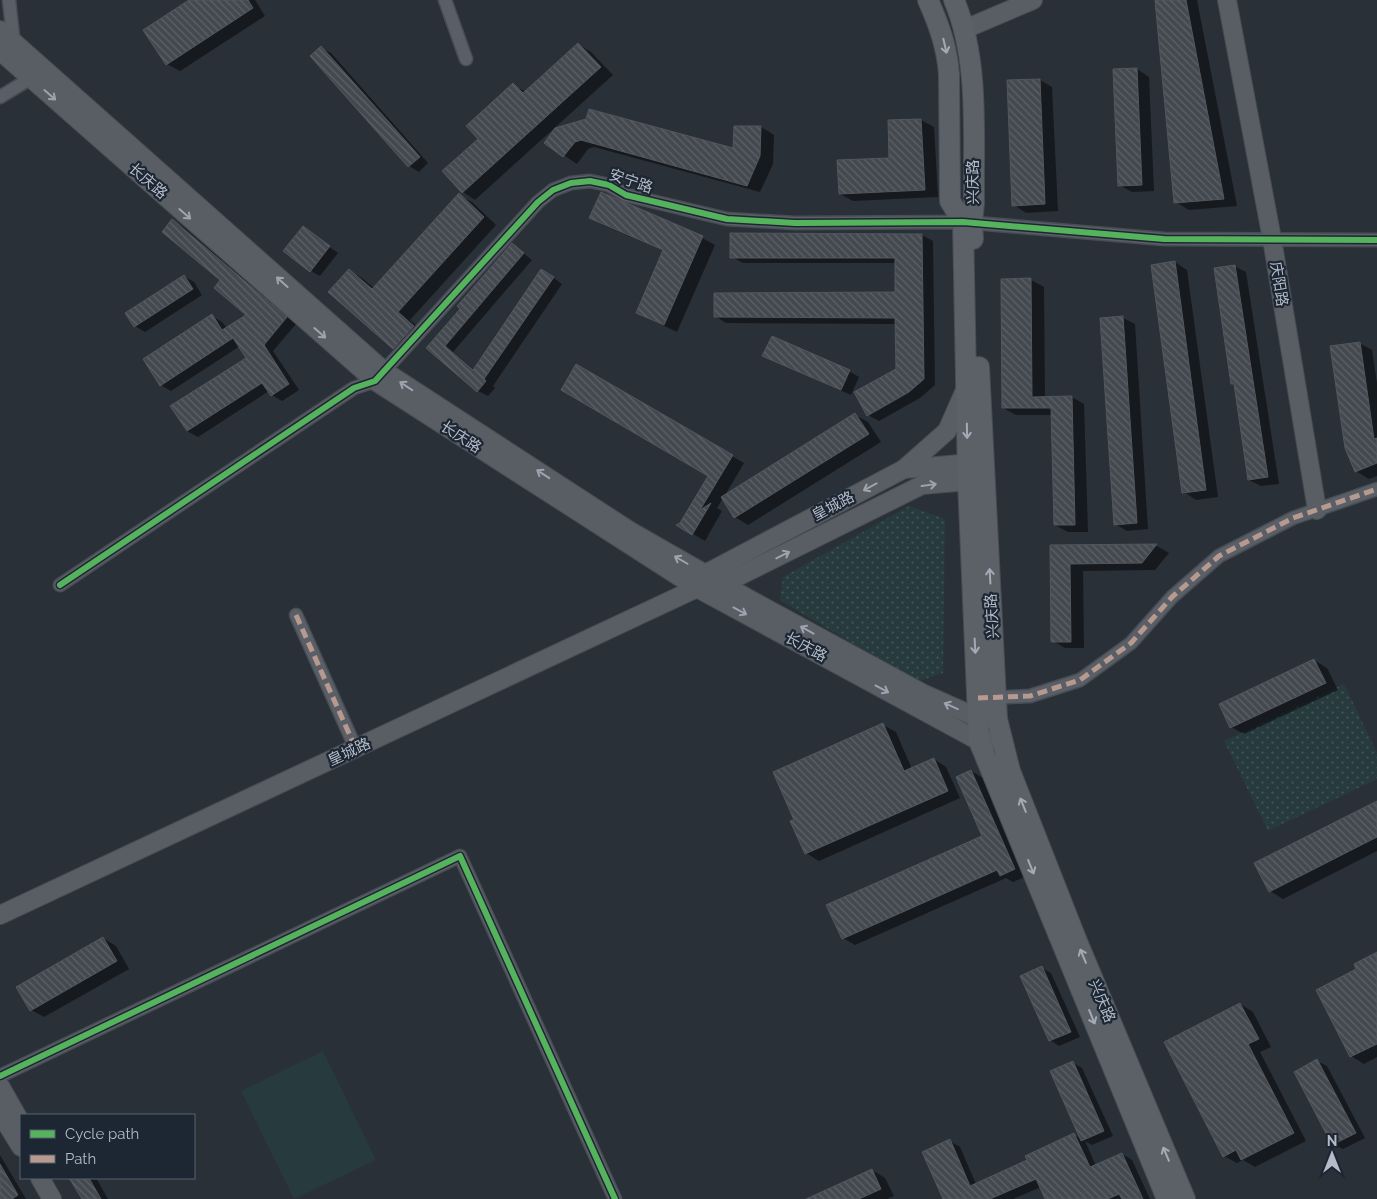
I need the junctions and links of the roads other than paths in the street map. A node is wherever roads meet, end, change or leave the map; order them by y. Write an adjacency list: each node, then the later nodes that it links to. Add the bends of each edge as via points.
1 (9, 0): 10 (street)
2 (444, 0): 11 (street)
3 (928, 0): 14 (main road, 兴庆路, one-way to 14, via 948,55 950,201)
4 (954, 0): 8 (main road, 兴庆路)
5 (1018, 0): 8 (main road)
6 (1033, 0): 8 (main road)
7 (1228, 0): 15 (main road, 庆阳路)
8 (964, 26): 14 (main road, 兴庆路, via 972,78 974,203)
9 (0, 30): 10 (main road)
10 (7, 47): 12 (main road, 长庆路, via 16,65); 17 (main road, one-way to 10)
11 (466, 59)
12 (31, 78): 13 (street); 17 (main road, 长庆路, one-way to 17)
13 (0, 97)
14 (968, 223): 15 (street, 安宁路, via 1164,239); 17 (street, 安宁路, via 727,220 626,195 609,185 590,181 571,183 553,190 538,202); 18 (main road, 兴庆路); 20 (main road, 兴庆路)
15 (1272, 239): 16 (street, 安宁路); 22 (main road, 庆阳路)
16 (1377, 240)
17 (379, 376): 23 (main road, 长庆路); 25 (street, via 354,388)
18 (966, 388): 19 (main road, via 947,431); 20 (main road, 兴庆路, one-way to 20)
19 (904, 469): 20 (main road, 皇城路); 23 (main road, 皇城路, one-way to 23)
20 (976, 472): 24 (main road, 皇城路, one-way to 20, via 922,485); 27 (main road, 兴庆路)
21 (1377, 489): 22 (street)
22 (1317, 510): 27 (street, via 1293,518 1219,556 1172,597 1131,643 1080,680)
23 (701, 581): 24 (main road, 皇城路); 29 (main road, 长庆路, one-way to 29); 30 (main road, 皇城路)
24 (723, 584): 27 (main road, one-way to 24, via 924,694)
25 (60, 585)
26 (296, 615): 30 (street)
27 (987, 708): 28 (main road, 兴庆路); 29 (main road, 兴庆路)
28 (1002, 739): 29 (main road); 43 (main road, 兴庆路, one-way to 28, via 1076,939 1010,771)
29 (979, 741): 42 (main road, 兴庆路, one-way to 42)
30 (356, 749): 31 (main road, 皇城路)
31 (0, 915)
32 (0, 1076): 41 (street, via 460,856)
33 (0, 1086): 35 (main road)
34 (0, 1113): 36 (main road)
35 (20, 1121)
36 (20, 1145)
37 (41, 1179): 39 (main road)
38 (54, 1179): 40 (main road)
39 (52, 1199)
40 (65, 1199)
41 (615, 1199)
42 (1167, 1199)
43 (1185, 1199)

